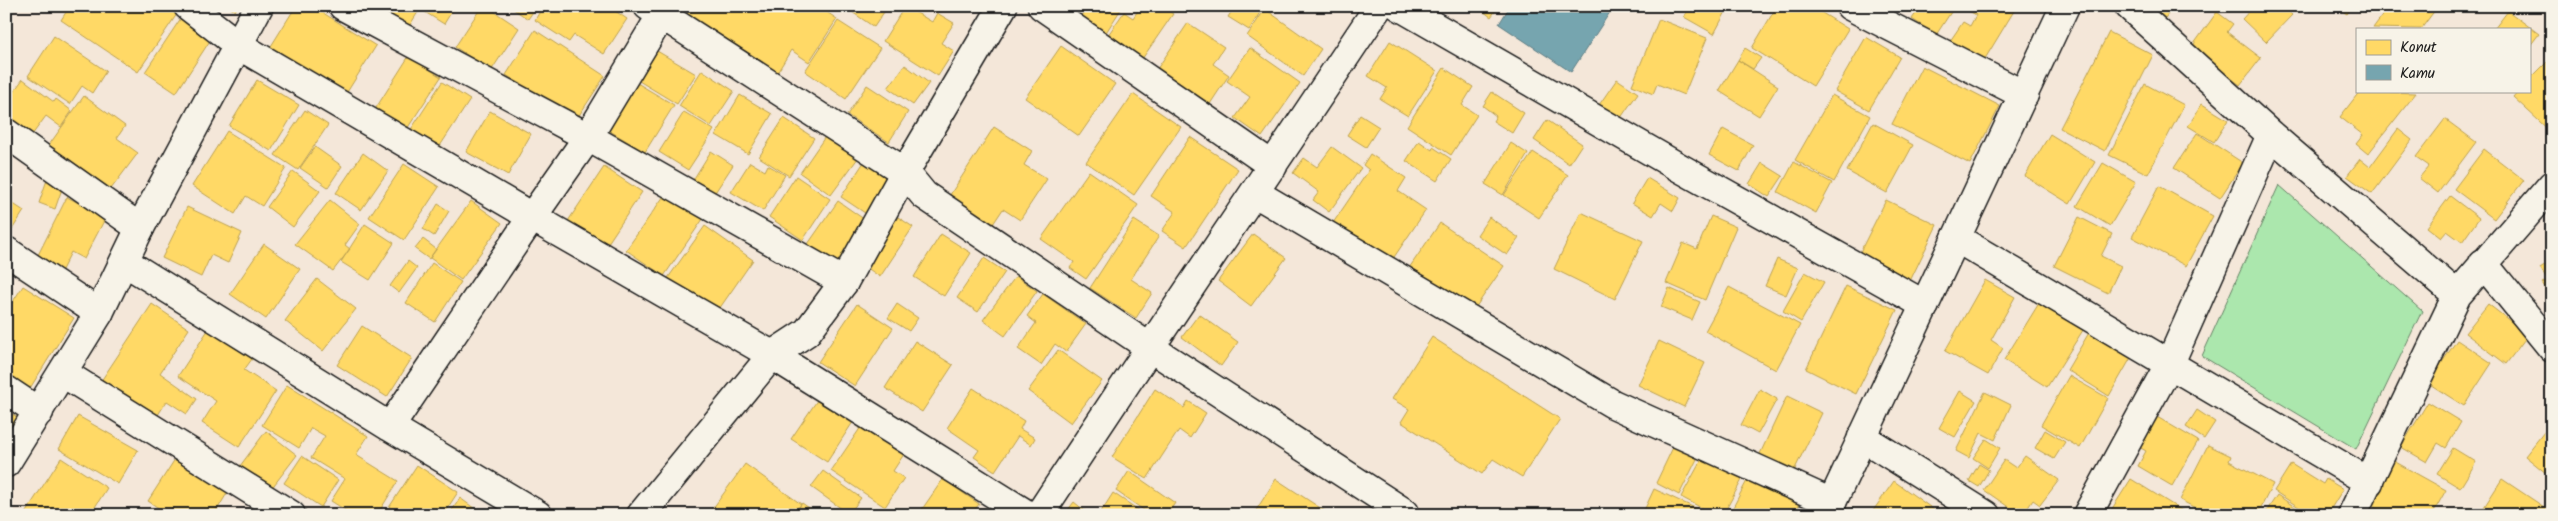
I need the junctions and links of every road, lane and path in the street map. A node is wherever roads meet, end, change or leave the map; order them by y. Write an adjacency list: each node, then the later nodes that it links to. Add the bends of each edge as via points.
1 (188, 6): 12 (street)
2 (259, 6): 12 (street)
3 (343, 6): 16 (street)
4 (1003, 6): 18 (street)
5 (1042, 6): 17 (street)
6 (1379, 6): 17 (street)
7 (1399, 6): 29 (street)
8 (1850, 6): 13 (street)
9 (2066, 6): 13 (street)
10 (2129, 6): 15 (street)
11 (659, 9): 16 (street); 18 (street)
12 (238, 45): 21 (street); 22 (street)
13 (2024, 95): 23 (street)
14 (6, 133): 22 (street)
15 (2271, 134): 28 (street); 34 (street)
16 (588, 137): 21 (street); 27 (street)
17 (1274, 166): 20 (street)
18 (905, 172): 27 (street); 31 (street, via 924,195)
19 (2552, 185): 26 (street)
20 (1255, 193): 31 (street); 42 (street, via 1613,404)
21 (532, 217): 33 (street); 38 (street)
22 (140, 228): 25 (street)
23 (1956, 238): 29 (street); 34 (street)
24 (6, 251): 30 (street)
25 (125, 262): 30 (street); 38 (street)
26 (2483, 263): 28 (street); 32 (street)
27 (844, 282): 33 (street, via 807,332)
28 (2457, 295): 41 (street)
29 (1924, 304): 39 (street)
30 (99, 313): 35 (street)
31 (1149, 347): 43 (street); 48 (street)
32 (2552, 348)
33 (772, 355): 46 (street); 47 (street)
34 (2170, 363): 41 (street); 50 (street)
35 (63, 373): 37 (street); 44 (street)
36 (6, 390): 37 (street)
37 (39, 412): 40 (street)
38 (390, 427): 45 (street)
39 (1862, 437): 42 (street); 49 (street)
40 (6, 463)
41 (2368, 482): 51 (street)
42 (1829, 509)
43 (1406, 514)
44 (291, 515)
45 (538, 515)
46 (641, 515)
47 (1028, 515)
48 (1039, 515)
49 (1986, 515)
50 (2087, 515)
51 (2352, 515)

